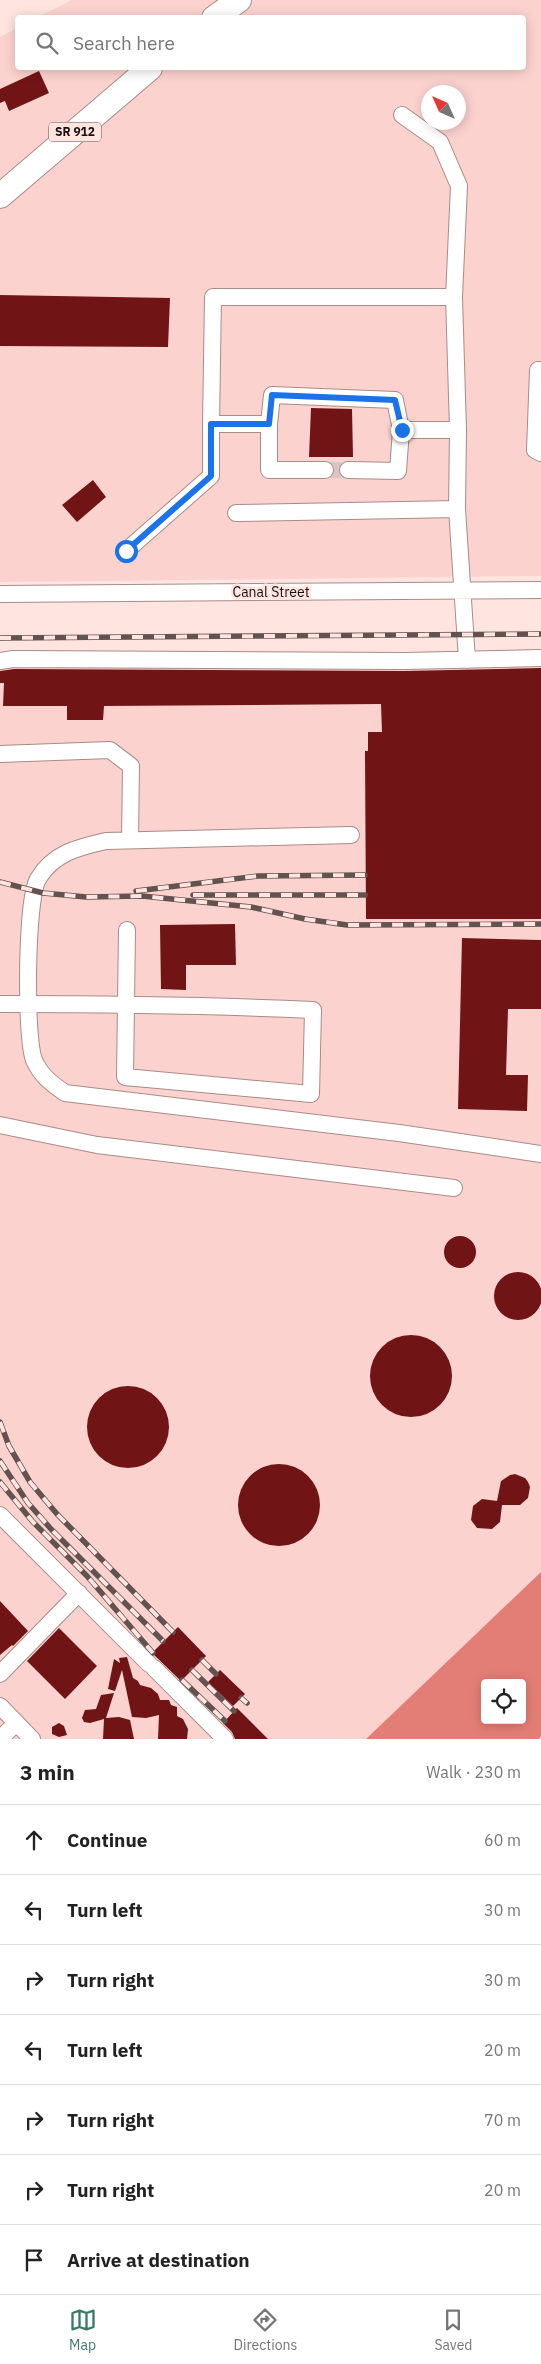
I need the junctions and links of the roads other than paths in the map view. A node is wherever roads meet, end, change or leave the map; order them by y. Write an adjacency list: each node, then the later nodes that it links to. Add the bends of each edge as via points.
1 (239, 0): 2 (highway)
2 (218, 15)
3 (148, 70): 5 (highway, SR 912)
4 (402, 115): 6 (street, via 440,142 459,186)
5 (0, 196)
6 (454, 297): 8 (street, via 213,298); 11 (street)
7 (541, 370): 12 (street, via 538,370 535,450)
8 (211, 424): 9 (street); 17 (street, via 211,476)
9 (269, 424): 10 (street, via 272,395 395,400); 13 (street, via 269,470)
10 (402, 430): 11 (street); 14 (street, via 398,472)
11 (458, 430): 15 (street)
12 (541, 453)
13 (325, 470)
14 (348, 470)
15 (457, 509): 16 (street); 18 (street)
16 (236, 513)
17 (126, 551)
18 (460, 590): 19 (street, Canal Street); 20 (street, Canal Street); 22 (street)
19 (541, 590)
20 (0, 594)
21 (541, 658): 22 (street)
22 (466, 660): 23 (street)
23 (0, 661)
24 (0, 754): 26 (street, via 110,750 122,757 131,766)
25 (351, 835): 26 (street)
26 (130, 840): 29 (street, via 74,848 54,860 38,879 32,898)
27 (127, 930): 30 (street)
28 (0, 1004): 29 (street)
29 (27, 1004): 30 (street); 32 (street, via 34,1059 46,1080 65,1092)
30 (127, 1004): 30 (street, via 313,1010 311,1094 125,1077)
31 (0, 1125): 33 (street, via 97,1145)
32 (541, 1154)
33 (454, 1188)
34 (0, 1515): 35 (street)
35 (79, 1593): 36 (street); 41 (street)
36 (0, 1674)
37 (0, 1706): 38 (street)
38 (16, 1723): 39 (street); 40 (street)
39 (0, 1739)
40 (32, 1739)
41 (225, 1739)

